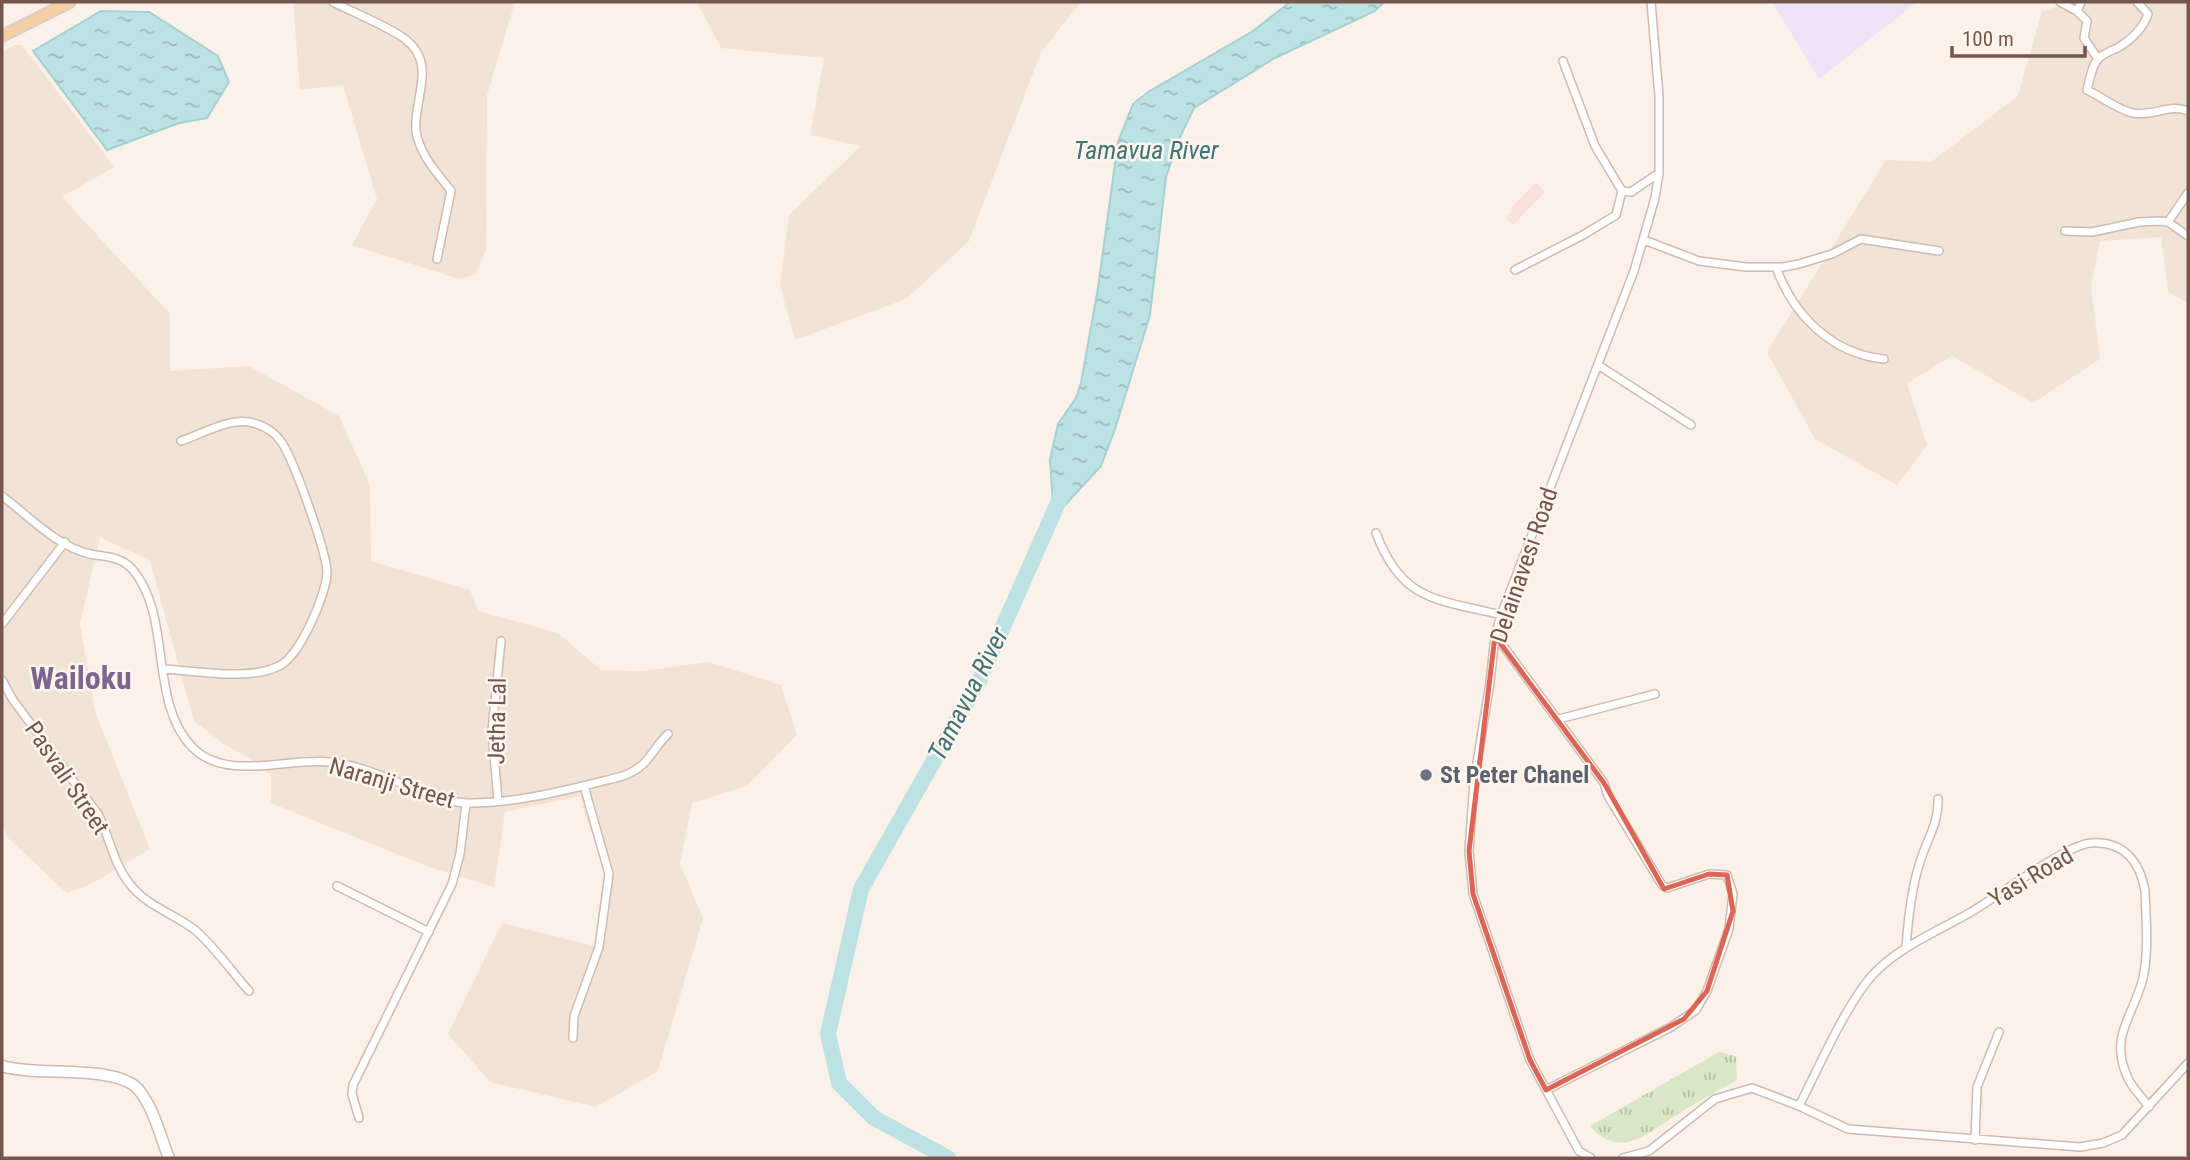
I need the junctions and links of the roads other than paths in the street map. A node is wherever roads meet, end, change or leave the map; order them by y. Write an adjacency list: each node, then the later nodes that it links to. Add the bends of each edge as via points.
1 (70, 2): 8 (main road)
2 (333, 2): 20 (street, via 407,40 423,66 416,132 451,191)
3 (1651, 2): 12 (street, Delainavesi Road, via 1659,96)
4 (2060, 2): 7 (street)
5 (2081, 2): 7 (street)
6 (2137, 2): 9 (street, via 2148,13 2140,30)
7 (2077, 11): 9 (street, via 2087,21 2084,38)
8 (2, 36)
9 (2098, 59): 11 (street, via 2087,90 2131,113 2152,114 2180,107)
10 (1563, 61): 13 (street, via 1595,146)
11 (2188, 111)
12 (1659, 173): 13 (street, via 1632,192); 18 (street, Delainavesi Road)
13 (1622, 191): 22 (street, via 1616,215)
14 (2188, 193): 15 (street)
15 (2168, 222): 16 (street); 17 (street)
16 (2065, 231)
17 (2188, 236)
18 (1644, 240): 21 (street, via 1711,263); 24 (street, Delainavesi Road)
19 (1939, 251): 21 (street, via 1861,239 1832,254)
20 (437, 259)
21 (1776, 267): 23 (street, via 1788,298 1811,324 1857,353)
22 (1515, 270)
23 (1884, 359)
24 (1598, 365): 25 (street); 30 (street, Delainavesi Road)
25 (1691, 425)
26 (181, 441): 34 (street, via 224,424 243,422 264,427 280,439 318,537 327,577 320,603 299,644 280,666 244,674)
27 (2, 496): 29 (street, Naranji Street)
28 (1376, 533): 30 (street, via 1385,556 1420,593)
29 (65, 542): 31 (street); 34 (street, Naranji Street, via 90,554 111,556 134,571 152,610)
30 (1501, 615): 32 (street, Delainavesi Road)
31 (2, 624)
32 (1495, 636): 37 (street); 51 (street, Delainavesi Road, via 1474,781 1469,851 1473,894 1530,1060)
33 (501, 641): 41 (street, Jetha Lal, via 492,731)
34 (164, 669): 42 (street, Naranji Street, via 170,707 184,738 204,757 220,763 264,766 329,762)
35 (2, 680): 46 (street, Pasvali Street, via 98,814 130,886 192,928)
36 (1655, 694): 37 (street)
37 (1559, 719): 51 (street, via 1604,783 1662,885 1667,888 1709,874 1727,875 1733,894 1729,929 1696,1010)
38 (668, 734): 39 (street, Naranji Street, via 652,757 632,772)
39 (584, 786): 41 (street, Naranji Street); 48 (street, via 609,874 599,947 574,1016)
40 (1938, 799): 45 (street, via 1938,815 1912,898)
41 (498, 801): 42 (street, Naranji Street)
42 (466, 804): 44 (street, via 452,884)
43 (337, 886): 44 (street)
44 (429, 932): 54 (street, via 355,1078 352,1094)
45 (1906, 948): 52 (street, Yasi Road, via 1870,978 1852,1003); 53 (street, Yasi Road, via 2080,847 2090,843 2123,851 2134,859 2143,879 2145,964 2119,1049 2127,1078)
46 (249, 991)
47 (1999, 1032): 55 (street, via 1977,1087)
48 (573, 1038)
49 (2188, 1063): 53 (street)
50 (2, 1066): 56 (street, via 124,1079 147,1103)
51 (1546, 1090): 57 (street, Delainavesi Road, via 1579,1151)
52 (1799, 1106): 55 (street, via 1848,1129); 58 (street, via 1752,1088 1715,1100 1649,1151)
53 (2149, 1107): 55 (street, via 2122,1135 2103,1143 2080,1147)
54 (359, 1118)
55 (1975, 1140)
56 (169, 1158)
57 (1591, 1158)
58 (1623, 1158)

